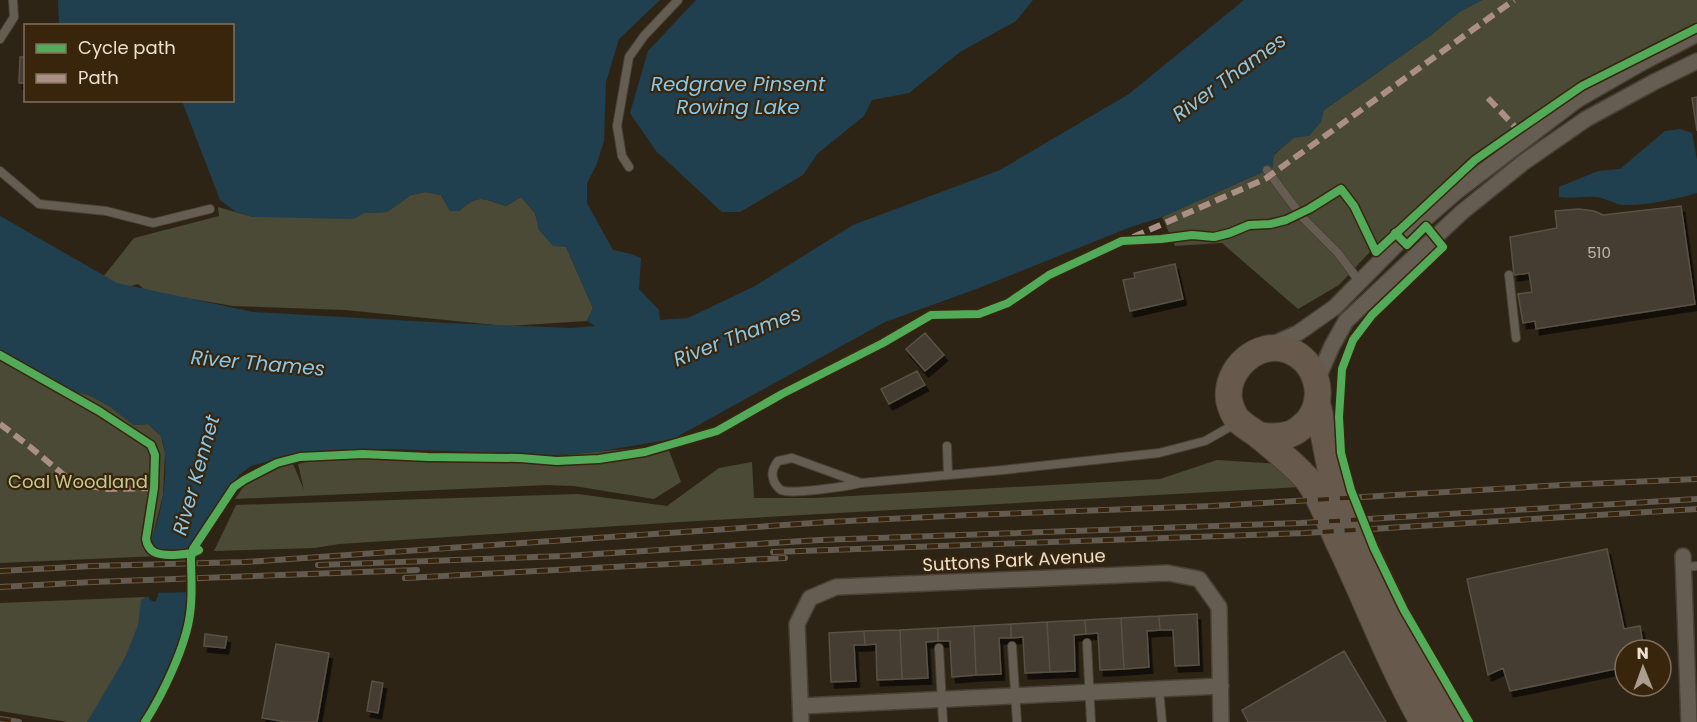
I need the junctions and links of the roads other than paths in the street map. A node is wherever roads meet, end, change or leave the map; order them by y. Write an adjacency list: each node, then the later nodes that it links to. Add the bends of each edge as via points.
1 (13, 0): 4 (lane, via 14,17)
2 (678, 0): 6 (lane, via 629,57 617,126 622,156)
3 (1697, 34): 11 (street, via 1577,100 1456,192)
4 (0, 39)
5 (1697, 61): 14 (street, via 1586,119 1462,212 1346,321 1332,346)
6 (629, 167)
7 (1267, 170): 11 (lane, via 1302,217)
8 (0, 171): 9 (lane, via 39,204 106,212 153,224)
9 (210, 209)
10 (1509, 275): 12 (lane)
11 (1359, 281): 13 (street, via 1315,322)
12 (1516, 338)
13 (1261, 350): 14 (main road, via 1278,348 1300,357 1310,367); 15 (main road, via 1245,358 1230,382 1229,400 1235,416)
14 (1317, 392): 15 (main road, via 1313,414 1291,434 1272,438); 36 (main road, via 1334,483)
15 (1249, 428): 17 (lane, via 1159,453); 35 (main road, via 1310,482)
16 (947, 446): 17 (lane)
17 (948, 475): 18 (lane)
18 (861, 483): 18 (lane, via 785,491 774,483 772,470 778,461 792,458)
19 (1688, 563): 37 (street)
20 (1087, 643): 25 (lane)
21 (1012, 646): 26 (lane)
22 (939, 648): 27 (lane)
23 (1221, 686): 24 (street); 28 (street, Suttons Park Avenue, via 1219,607 1199,579 1168,573 836,587 810,598 797,624); 34 (street, Suttons Park Avenue)
24 (1159, 689): 25 (street); 33 (lane)
25 (1090, 692): 26 (street); 32 (lane)
26 (1016, 696): 27 (street); 31 (lane)
27 (942, 699): 28 (street); 30 (lane)
28 (801, 706): 29 (street, Suttons Park Avenue)
29 (801, 722)
30 (943, 722)
31 (1017, 722)
32 (1091, 722)
33 (1162, 722)
34 (1221, 722)
35 (1423, 722)
36 (1449, 722)
37 (1689, 722)

